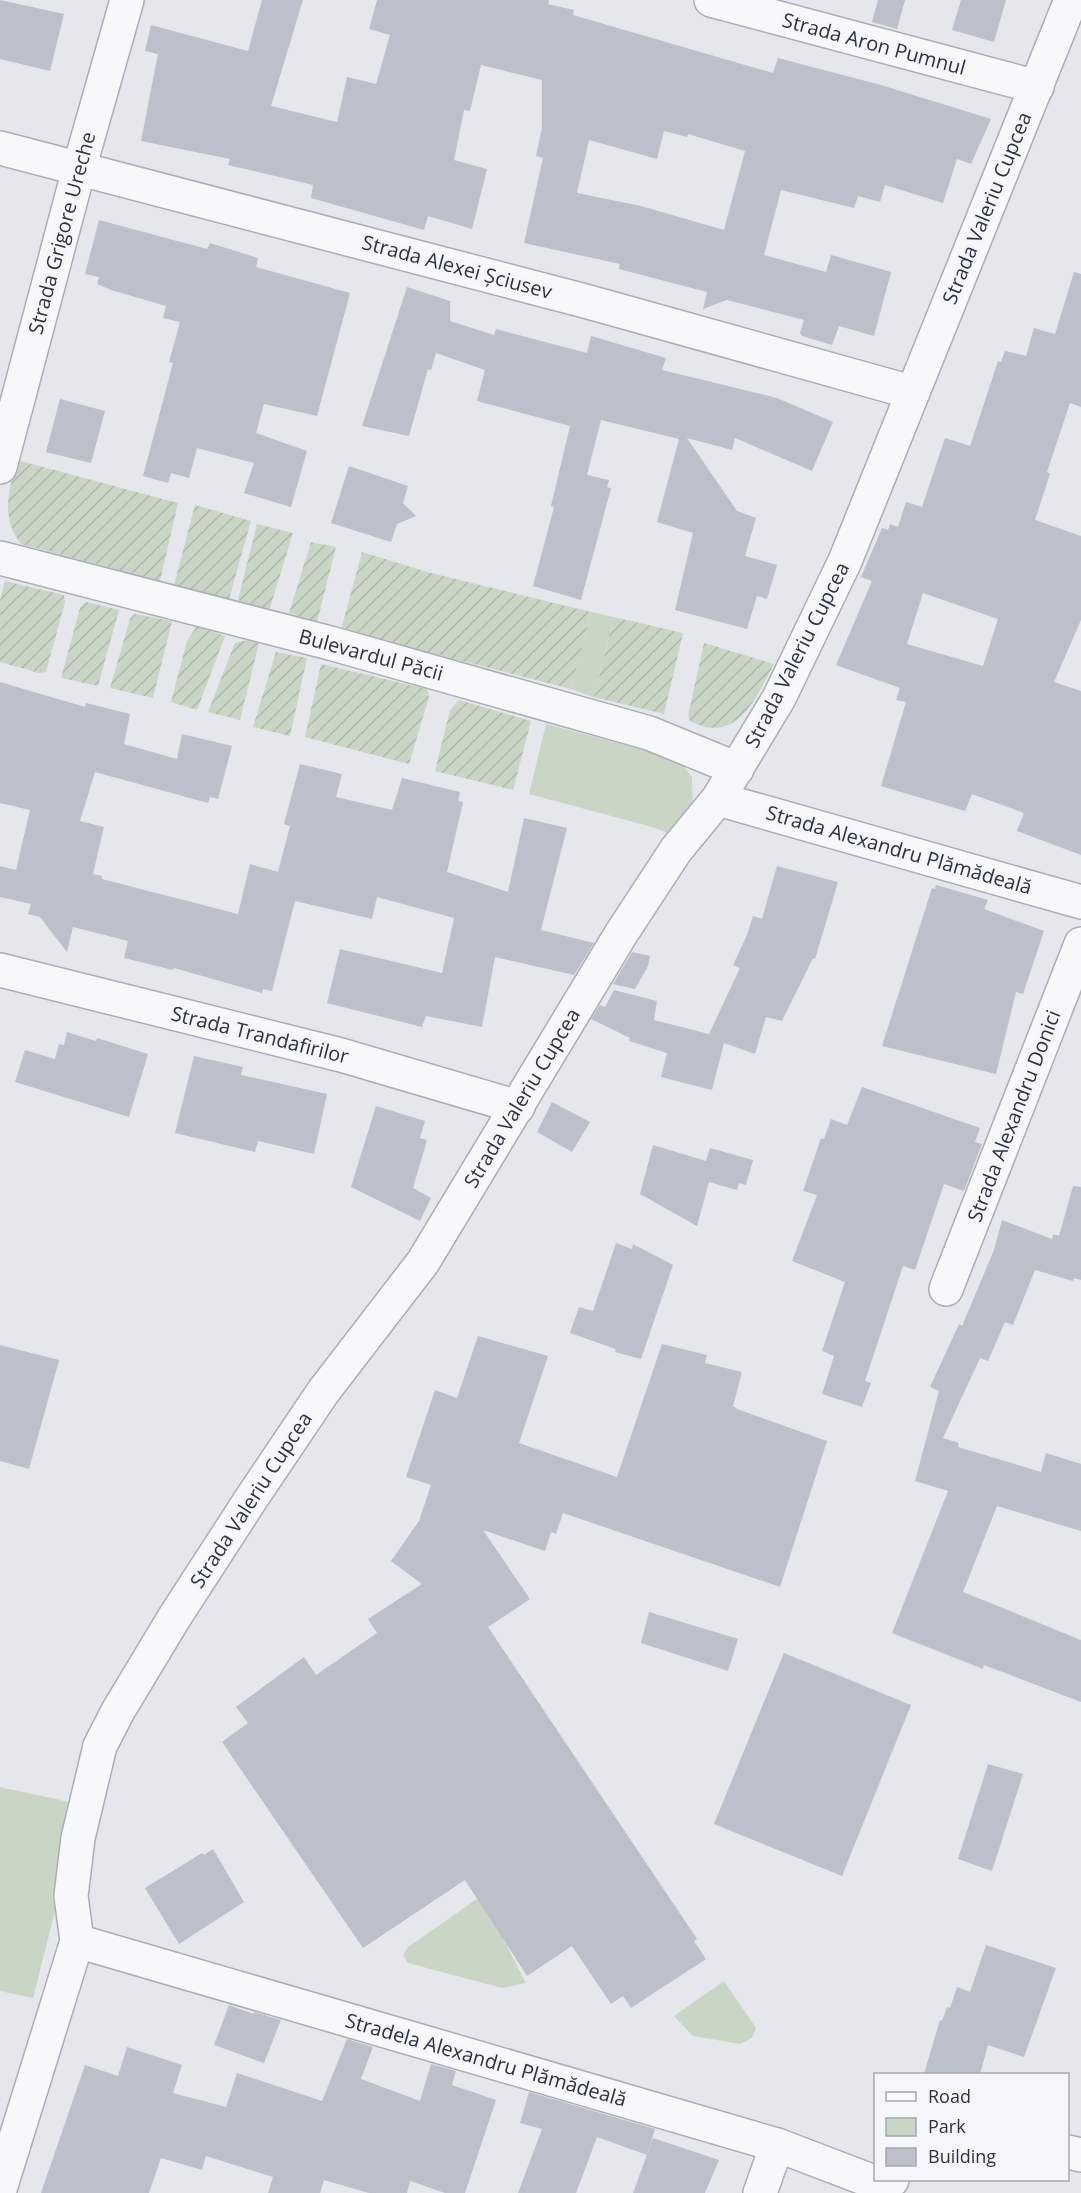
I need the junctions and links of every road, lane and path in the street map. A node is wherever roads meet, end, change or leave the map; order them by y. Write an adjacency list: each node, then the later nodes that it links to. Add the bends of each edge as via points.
1 (127, 0): 6 (street, Strada Grigore Ureche)
2 (711, 0): 4 (street, Strada Aron Pumnul)
3 (1071, 0): 4 (street, Strada Valeriu Cupcea)
4 (1037, 87): 7 (street, Strada Valeriu Cupcea)
5 (0, 148): 6 (street, Strada Alexei Șciusev)
6 (79, 169): 7 (street, Strada Alexei Șciusev, via 585,301); 8 (street, Strada Grigore Ureche)
7 (912, 393): 10 (street, Strada Valeriu Cupcea, via 845,561 779,698)
8 (0, 467)
9 (0, 558): 10 (street, Bulevardul Păcii, via 330,643 649,733)
10 (737, 769): 11 (street, Strada Valeriu Cupcea)
11 (718, 799): 12 (street, Strada Alexandru Plămădeală); 15 (street, Strada Valeriu Cupcea, via 676,850 621,934)
12 (1081, 902)
13 (1081, 944): 16 (street, Strada Alexandru Donici)
14 (0, 970): 15 (street, Strada Trandafirilor, via 342,1055)
15 (518, 1107): 17 (street, Strada Valeriu Cupcea, via 423,1262 323,1392 118,1711 100,1746 78,1838 71,1896)
16 (946, 1289)
17 (77, 1941): 18 (street, Stradela Alexandru Plămădeală); 20 (street, Strada Valeriu Cupcea)
18 (777, 2145): 19 (street, Stradela Alexandru Plămădeală, via 874,2182); 21 (street)
19 (883, 2181)
20 (0, 2189)
21 (760, 2193)

